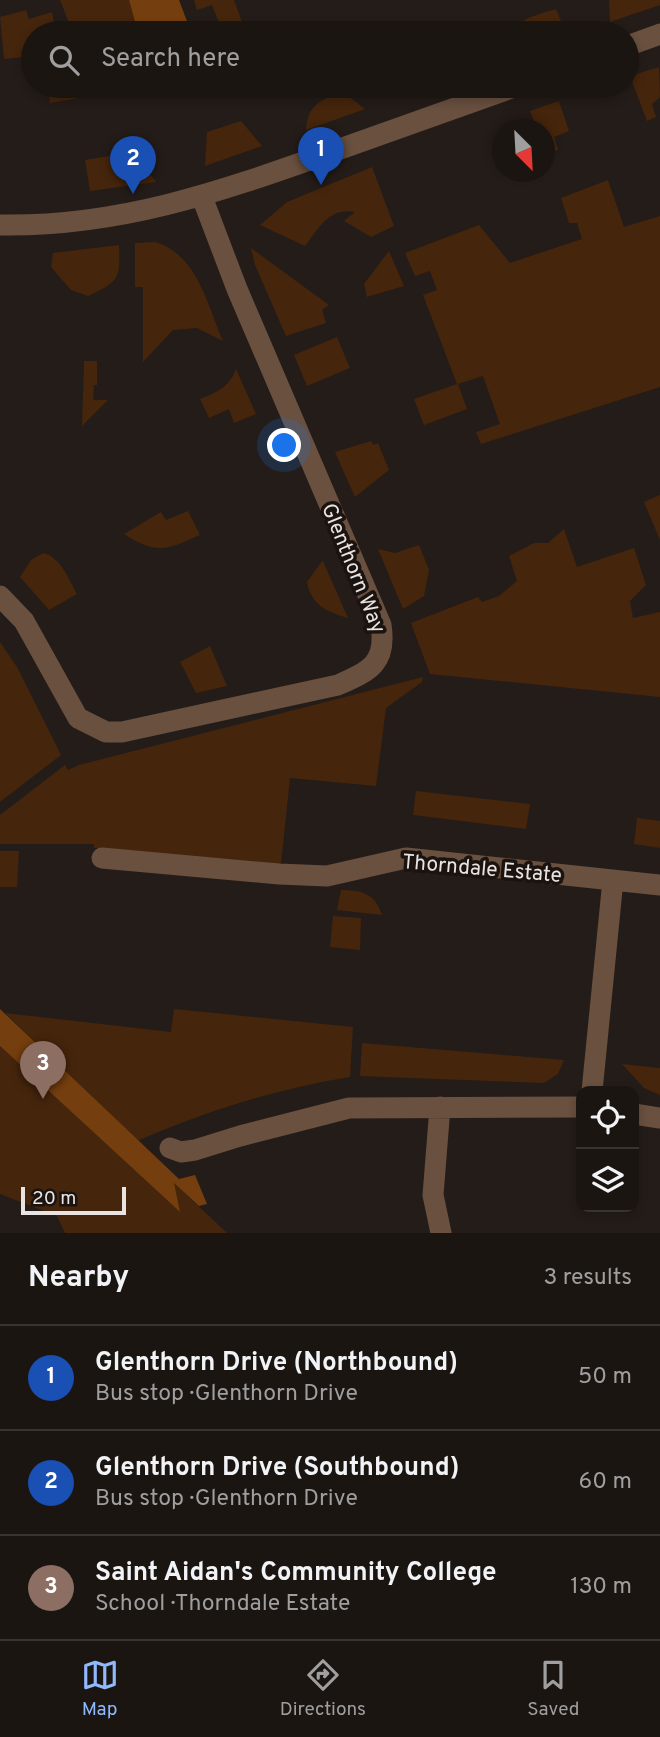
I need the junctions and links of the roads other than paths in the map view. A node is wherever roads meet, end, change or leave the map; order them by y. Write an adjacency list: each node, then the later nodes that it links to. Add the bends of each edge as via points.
1 (660, 34): 2 (street)
2 (639, 42)
3 (483, 98): 4 (street)
4 (202, 197): 5 (street, via 131,215 47,226); 6 (street, Glenthorn Way, via 381,625 384,646 365,673 338,685 106,732 78,718 24,621)
5 (0, 225)
6 (0, 596)
7 (102, 858): 8 (street, Thorndale Estate, via 327,876 406,858)
8 (613, 880): 9 (street, Thorndale Estate); 10 (street)
9 (660, 885)
10 (592, 1086)
11 (440, 1107): 12 (street); 15 (street, via 349,1108 195,1150); 16 (street, via 433,1195)
12 (576, 1107)
13 (639, 1115): 14 (street)
14 (660, 1118)
15 (170, 1148)
16 (441, 1233)

